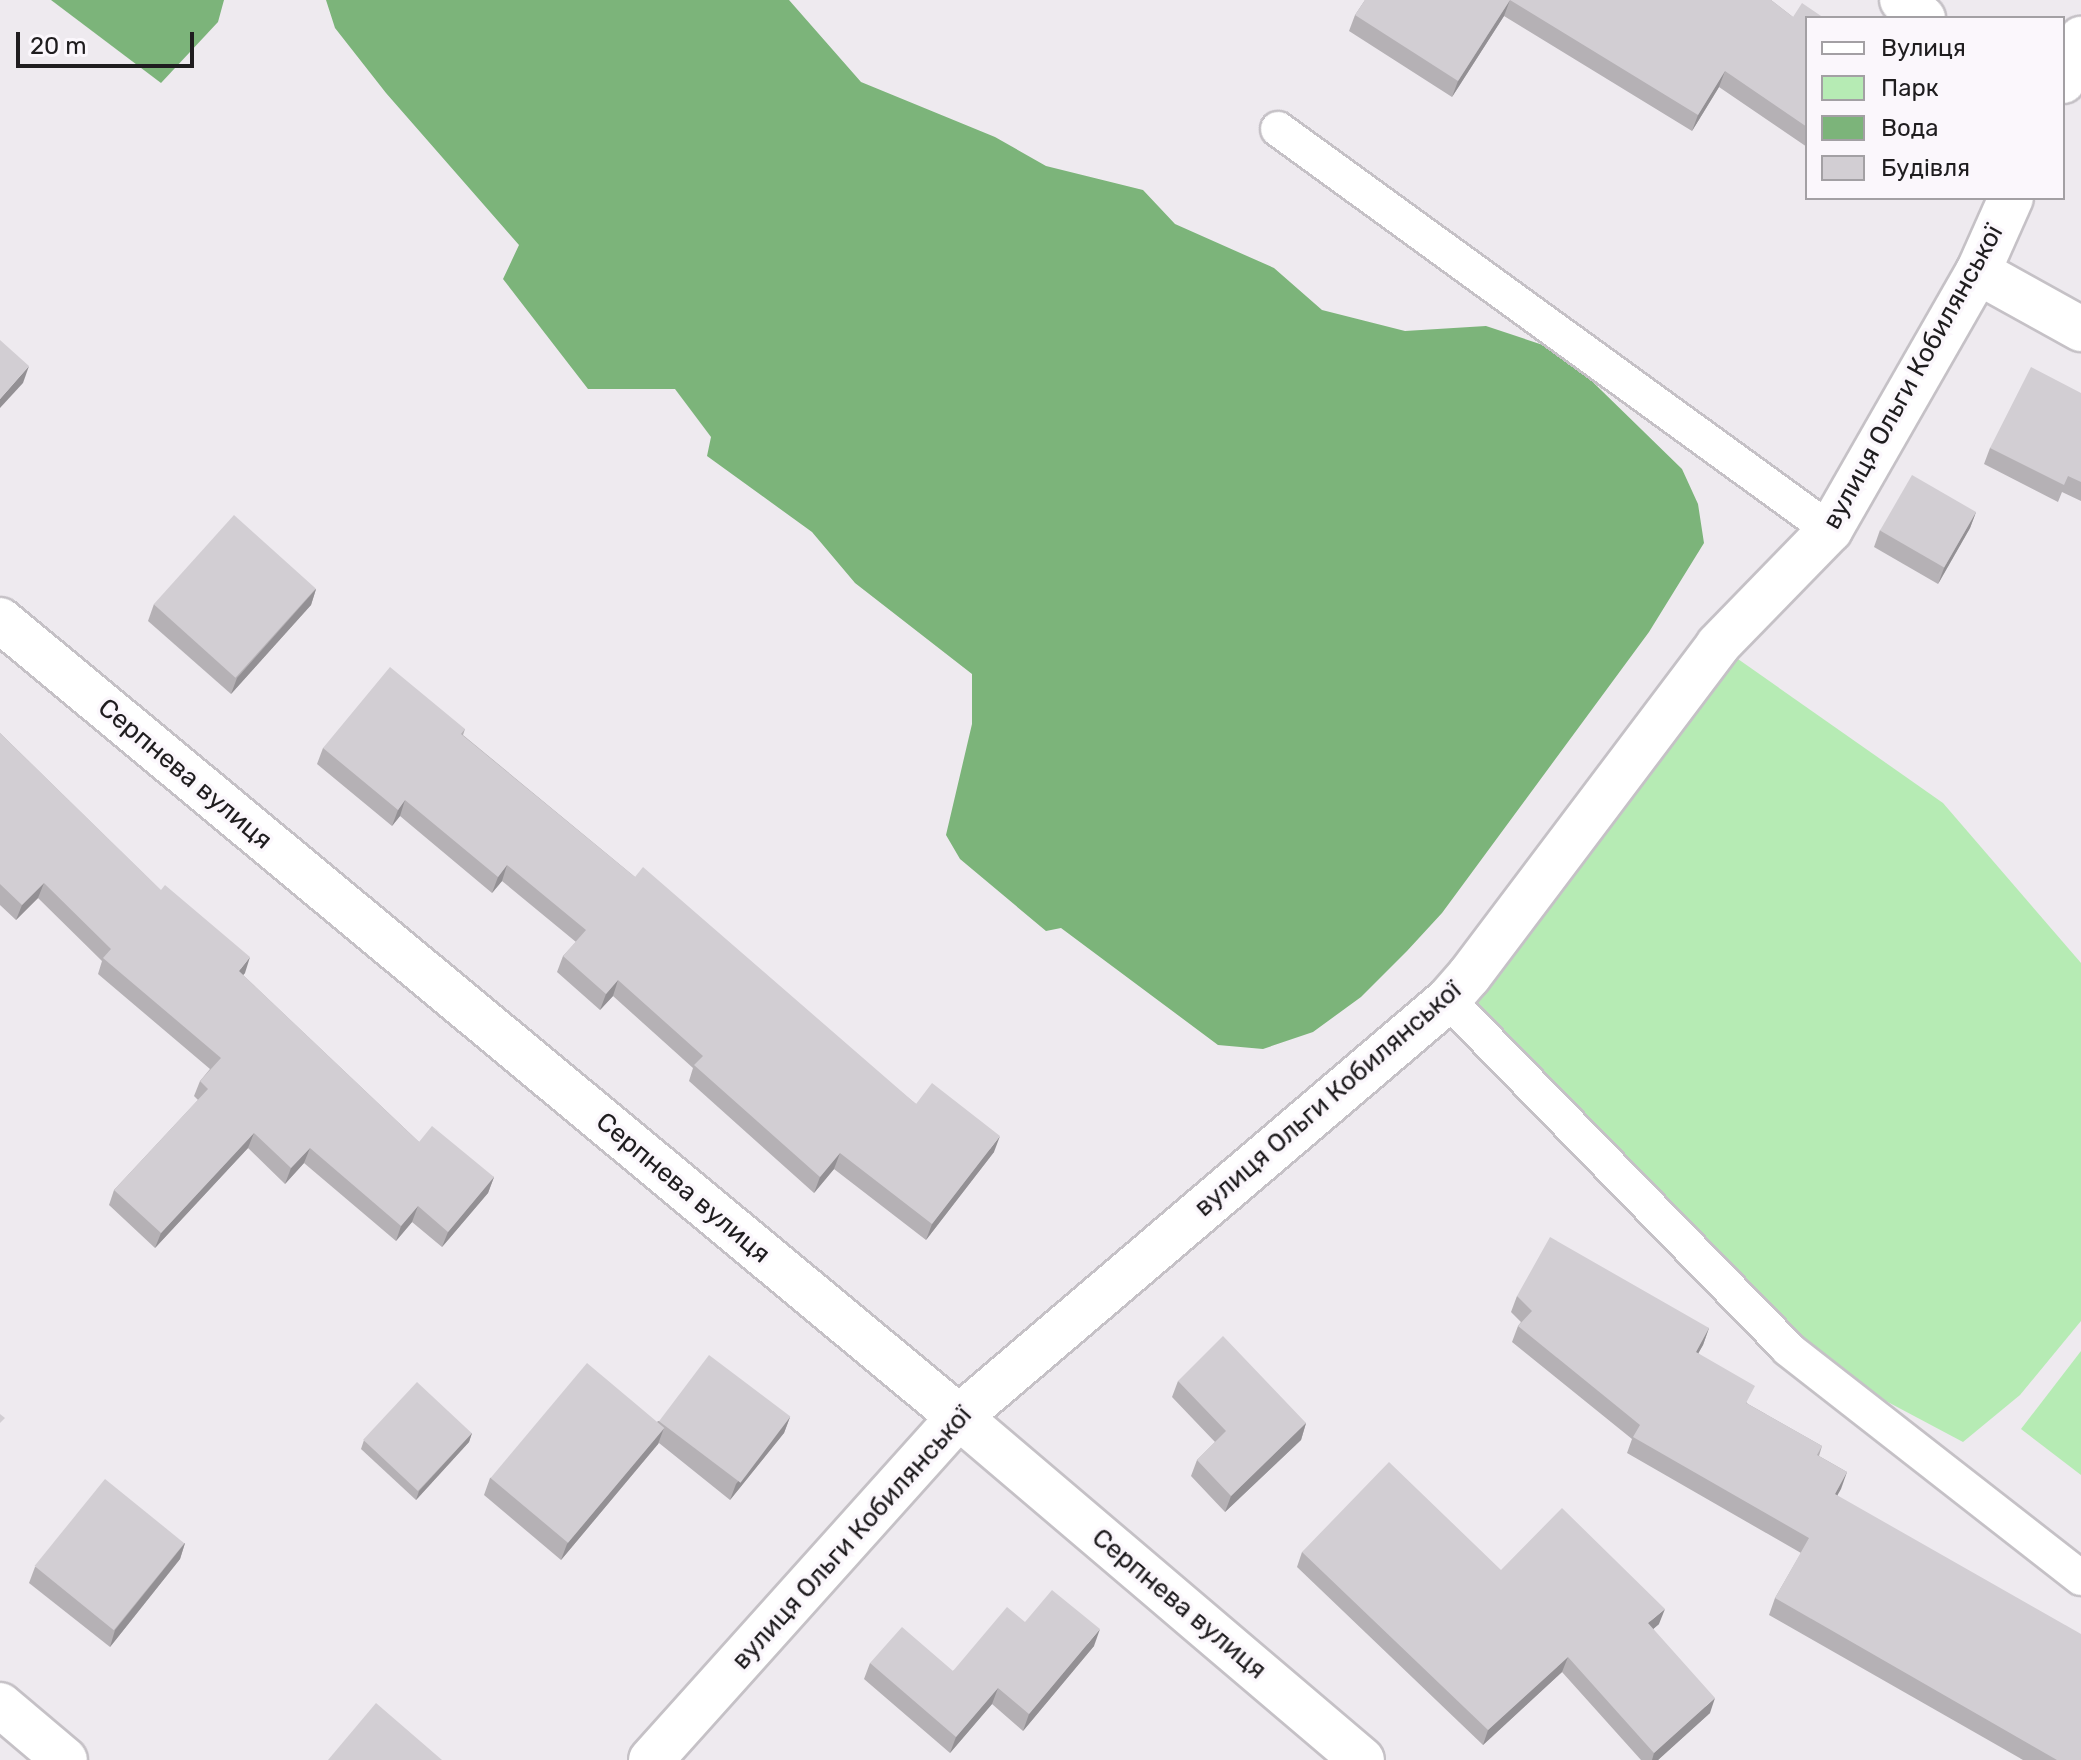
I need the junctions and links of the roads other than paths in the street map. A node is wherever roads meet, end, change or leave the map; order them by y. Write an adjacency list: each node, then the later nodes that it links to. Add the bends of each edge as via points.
1 (1902, 0): 2 (street)
2 (1921, 16)
3 (2081, 39): 4 (street)
4 (2065, 76)
5 (1278, 129): 9 (lane)
6 (2010, 200): 7 (street, вулиця Ольги Кобилянської)
7 (1978, 272): 8 (street); 9 (street, вулиця Ольги Кобилянської)
8 (2081, 329)
9 (1830, 530): 11 (street, вулиця Ольги Кобилянської, via 1718,645)
10 (0, 620): 12 (street, Серпнева вулиця)
11 (1448, 1000): 12 (street, вулиця Ольги Кобилянської); 13 (lane, via 1788,1349)
12 (959, 1417): 16 (street, вулиця Ольги Кобилянської); 17 (street, Серпнева вулиця)
13 (2081, 1578)
14 (0, 1705): 15 (street)
15 (65, 1760)
16 (651, 1760)
17 (1362, 1760)

